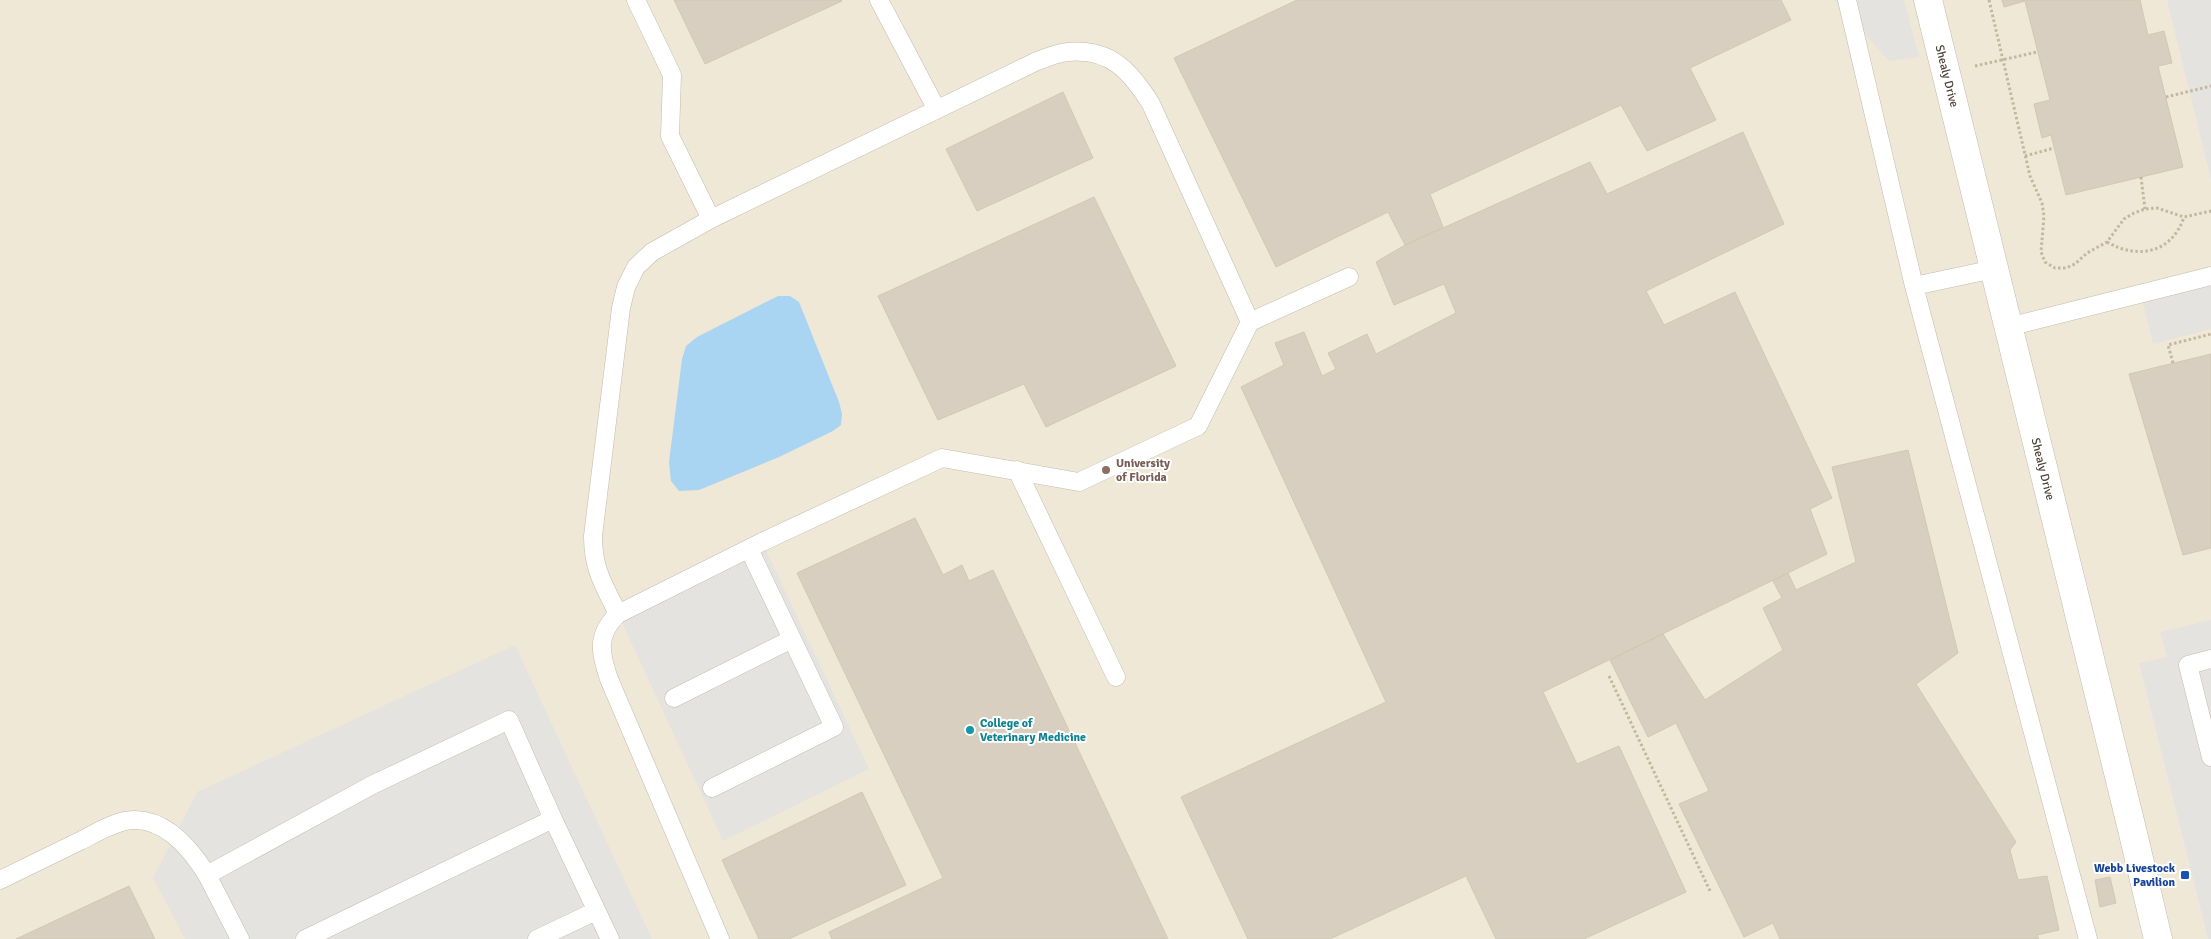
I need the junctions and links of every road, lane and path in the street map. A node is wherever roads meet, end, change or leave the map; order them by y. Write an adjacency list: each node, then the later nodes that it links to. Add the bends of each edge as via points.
1 (636, 0): 18 (lane, via 672,75 670,136)
2 (879, 0): 11 (lane)
3 (1847, 0): 23 (lane)
4 (1928, 0): 20 (street, Shealy Drive)
5 (1989, 0): 7 (path)
6 (2037, 52): 7 (path)
7 (2003, 60): 8 (path); 13 (path)
8 (1968, 68)
9 (2211, 86): 10 (path)
10 (2166, 97)
11 (936, 108): 18 (lane); 24 (lane, via 1035,62 1068,52 1096,53 1120,64 1151,104)
12 (2054, 148): 13 (path)
13 (2025, 156): 19 (path, via 2042,203 2041,252 2046,262 2055,268 2066,268)
14 (2142, 177): 15 (path)
15 (2145, 209): 17 (path, via 2157,208); 19 (path, via 2124,219)
16 (2211, 211): 17 (path)
17 (2184, 217): 19 (path, via 2175,237 2152,250 2124,250)
18 (711, 219): 30 (lane, via 652,252 636,267 626,287 621,308 593,536 597,571)
19 (2108, 242)
20 (1994, 269): 23 (lane); 25 (street, Shealy Drive)
21 (2211, 276): 25 (lane)
22 (1349, 277): 24 (lane)
23 (1914, 286): 48 (lane)
24 (1250, 322): 28 (lane, via 1198,426 1079,482)
25 (2008, 327): 49 (street, Shealy Drive)
26 (2211, 334): 27 (path, via 2168,344)
27 (2172, 363)
28 (1017, 470): 29 (lane, via 942,458); 34 (lane)
29 (749, 548): 30 (lane); 31 (lane)
30 (618, 614): 47 (lane, via 608,624 602,641 603,660)
31 (792, 639): 35 (lane); 37 (lane, via 834,727)
32 (2211, 660): 36 (lane, via 2188,665)
33 (1608, 676): 41 (path)
34 (1116, 677)
35 (674, 698)
36 (2211, 755)
37 (712, 788)
38 (553, 819): 39 (lane, via 509,720 372,785); 42 (lane); 44 (lane)
39 (207, 876): 40 (lane, via 193,853 173,834 156,824 133,820 108,827); 43 (lane)
40 (0, 880)
41 (1710, 891)
42 (596, 911): 45 (lane); 46 (lane)
43 (240, 939)
44 (305, 939)
45 (537, 939)
46 (610, 939)
47 (720, 939)
48 (2088, 939)
49 (2158, 939)

